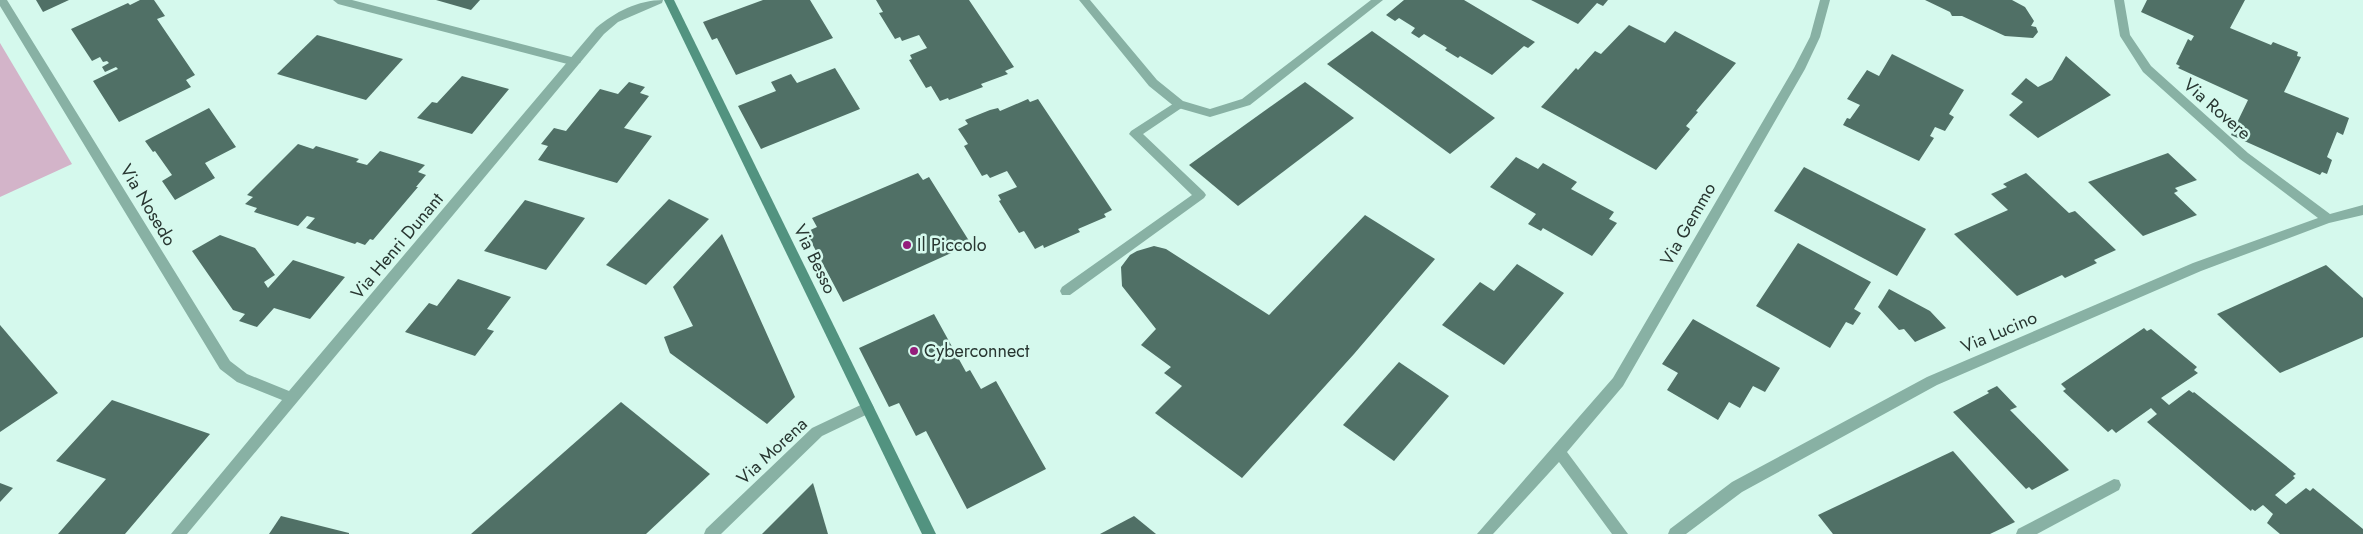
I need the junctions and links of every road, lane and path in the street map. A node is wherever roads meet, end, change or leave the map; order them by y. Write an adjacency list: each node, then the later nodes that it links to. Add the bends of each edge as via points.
1 (2, 0): 14 (street, Via Nosedo, via 225,365 242,378)
2 (338, 0): 9 (street)
3 (658, 0): 9 (street, Via Henri Dunant, via 614,19)
4 (669, 0): 15 (main road, Via Besso)
5 (1084, 0): 10 (street, via 1153,83)
6 (1378, 0): 10 (street, via 1246,102 1210,113)
7 (1826, 0): 16 (street, Via Gemmo, via 1815,37 1799,69 1618,382)
8 (2118, 0): 12 (street, Via Rovere, via 2126,36 2146,69 2244,156)
9 (575, 62): 14 (street, Via Henri Dunant)
10 (1179, 104): 13 (street, via 1135,134 1200,195)
11 (2362, 211): 12 (street, Via Lucino)
12 (2328, 218): 23 (street, Via Lucino, via 2198,267 1932,381 1737,487)
13 (1066, 291)
14 (292, 398): 18 (street, Via Henri Dunant)
15 (867, 408): 19 (street, Via Morena, via 817,432); 20 (main road, Via Besso)
16 (1559, 452): 21 (street, Via Gemmo); 22 (street)
17 (2114, 486): 24 (street)
18 (178, 534)
19 (711, 534)
20 (928, 534)
21 (1484, 534)
22 (1621, 534)
23 (1674, 534)
24 (2023, 534)

